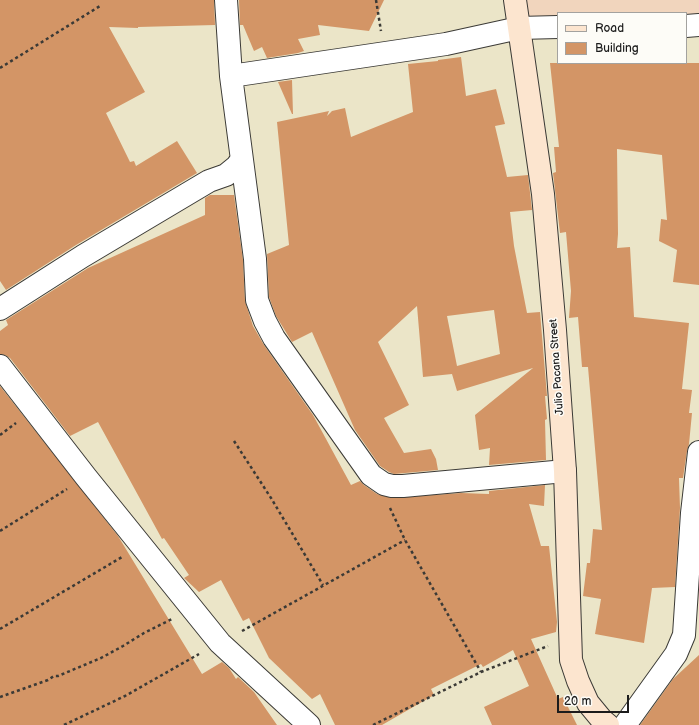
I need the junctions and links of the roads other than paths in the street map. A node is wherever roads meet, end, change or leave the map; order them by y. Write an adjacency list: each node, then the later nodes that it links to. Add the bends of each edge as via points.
1 (226, 0): 7 (street)
2 (515, 0): 6 (street, Julio Pacana Street)
3 (687, 26): 4 (street)
4 (699, 26)
5 (557, 27): 6 (street)
6 (519, 28): 7 (street, via 446,44); 12 (street, Julio Pacana Street, via 543,194)
7 (231, 76): 8 (street)
8 (241, 160): 9 (street, via 238,166 226,175 202,184); 12 (street, via 255,259 257,300 265,321 274,338 371,475 384,484 403,486)
9 (0, 308)
10 (0, 366): 14 (street, via 220,643)
11 (699, 452): 13 (street)
12 (565, 471): 15 (street, Julio Pacana Street, via 571,660 588,703)
13 (696, 513): 16 (street, via 684,635 676,654)
14 (309, 725)
15 (608, 725)
16 (625, 725)

